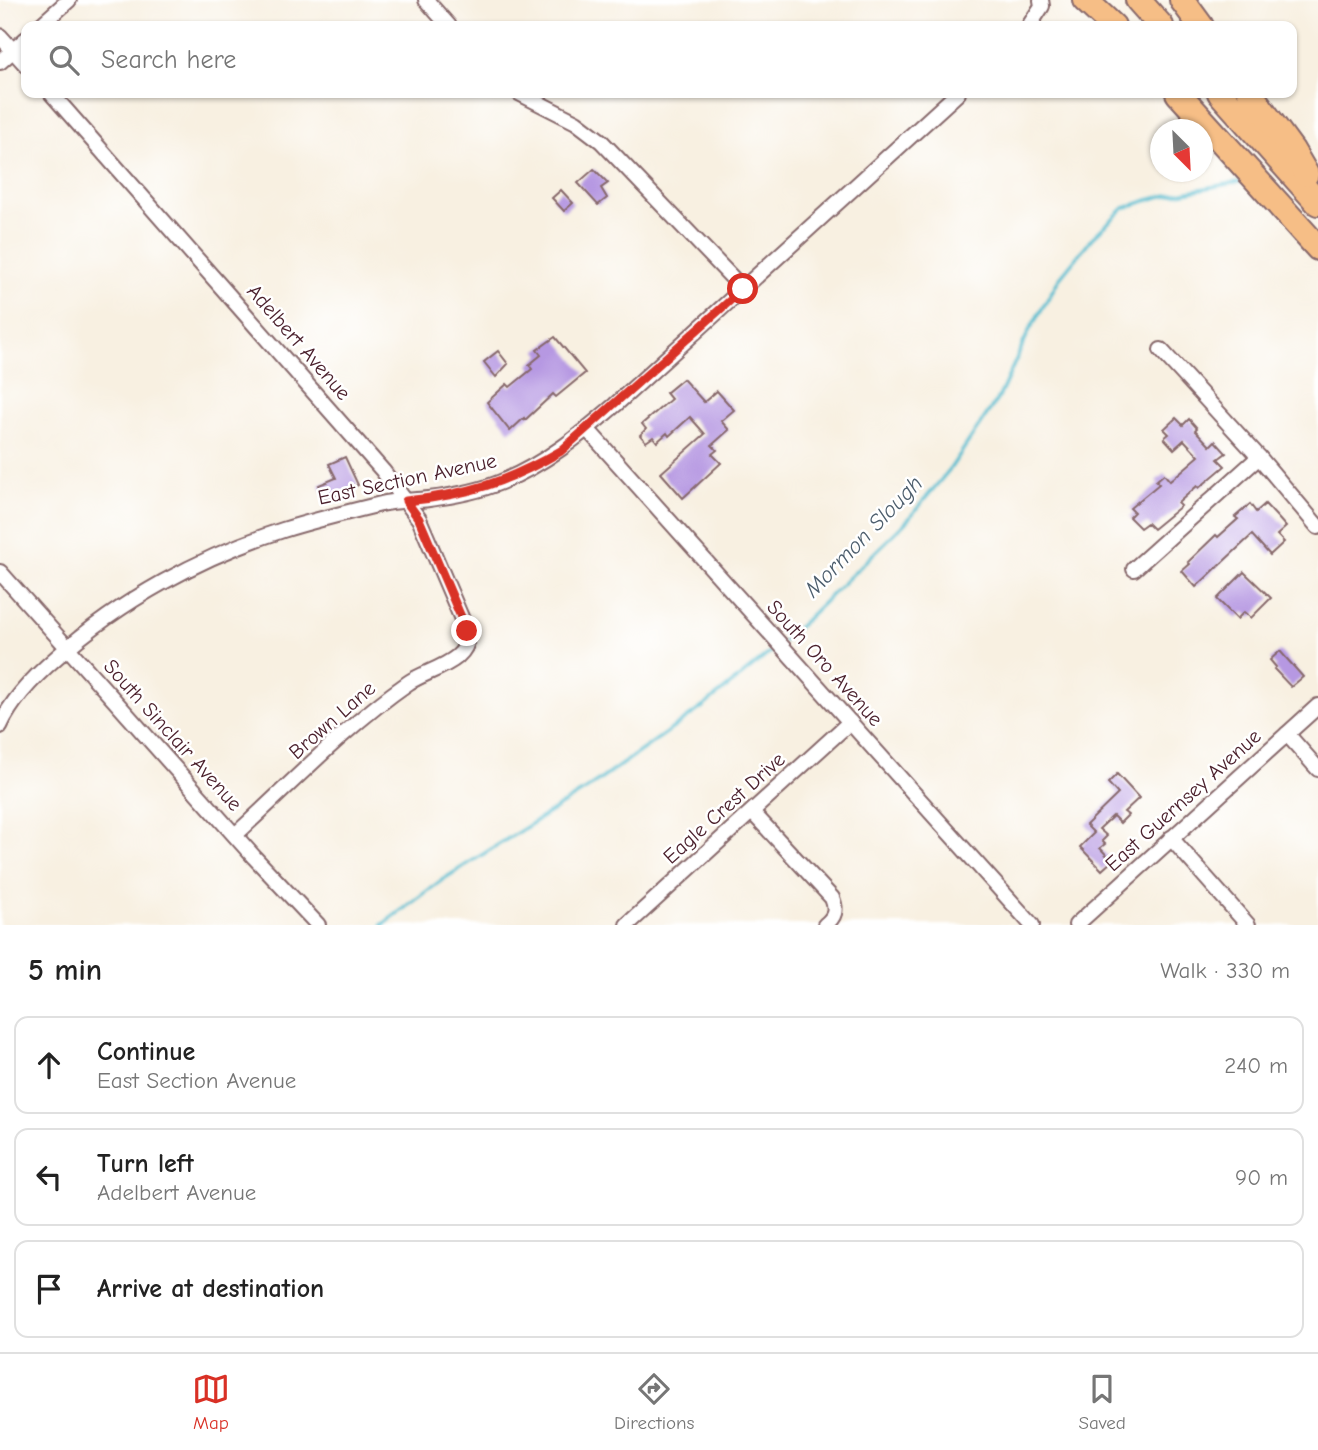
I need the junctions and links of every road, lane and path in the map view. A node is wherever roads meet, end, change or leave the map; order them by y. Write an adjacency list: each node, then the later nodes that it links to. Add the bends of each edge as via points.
1 (69, 0): 8 (street)
2 (426, 0): 9 (street)
3 (1085, 0): 11 (highway)
4 (1095, 0): 12 (highway)
5 (1138, 0): 13 (highway)
6 (1182, 0): 14 (highway)
7 (1041, 1): 10 (street)
8 (46, 21)
9 (445, 21)
10 (1033, 21)
11 (1108, 21)
12 (1114, 21)
13 (1157, 21)
14 (1197, 21)
15 (0, 36): 17 (street)
16 (21, 43): 17 (street)
17 (13, 50): 18 (street); 19 (street)
18 (21, 59)
19 (0, 62)
20 (55, 98): 33 (street, Adelbert Avenue)
21 (529, 98): 29 (street, via 576,122 601,141)
22 (953, 98): 29 (street, East Section Avenue)
23 (1183, 98): 28 (highway)
24 (1225, 98): 26 (highway)
25 (1254, 98): 26 (highway)
26 (1283, 151): 27 (highway)
27 (1317, 200)
28 (1318, 248)
29 (743, 289): 31 (street, East Section Avenue)
30 (1161, 350): 32 (street)
31 (587, 429): 33 (street, East Section Avenue, via 561,451 498,484); 40 (street, South Oro Avenue)
32 (1258, 457): 34 (street); 35 (street)
33 (406, 501): 37 (street, East Section Avenue, via 320,519 229,550 117,610); 38 (street, Adelbert Avenue, via 419,519 467,631)
34 (1318, 527)
35 (1135, 569)
36 (0, 572): 37 (street, South Sinclair Avenue)
37 (67, 648): 41 (street, East Section Avenue, via 20,694); 45 (street, South Sinclair Avenue)
38 (466, 648): 45 (street, Brown Lane, via 384,700)
39 (1318, 706): 42 (street, East Guernsey Avenue)
40 (850, 722): 44 (street, Eagle Crest Drive); 50 (street, South Oro Avenue)
41 (0, 726)
42 (1287, 734): 43 (street); 46 (street, East Guernsey Avenue)
43 (1318, 769)
44 (752, 812): 48 (street, Eagle Crest Drive); 49 (street, via 832,898 835,914)
45 (234, 835): 47 (street, South Sinclair Avenue)
46 (1171, 838): 51 (street, East Guernsey Avenue); 52 (street)
47 (318, 925)
48 (627, 925)
49 (825, 925)
50 (1032, 925)
51 (1076, 925)
52 (1248, 925)

